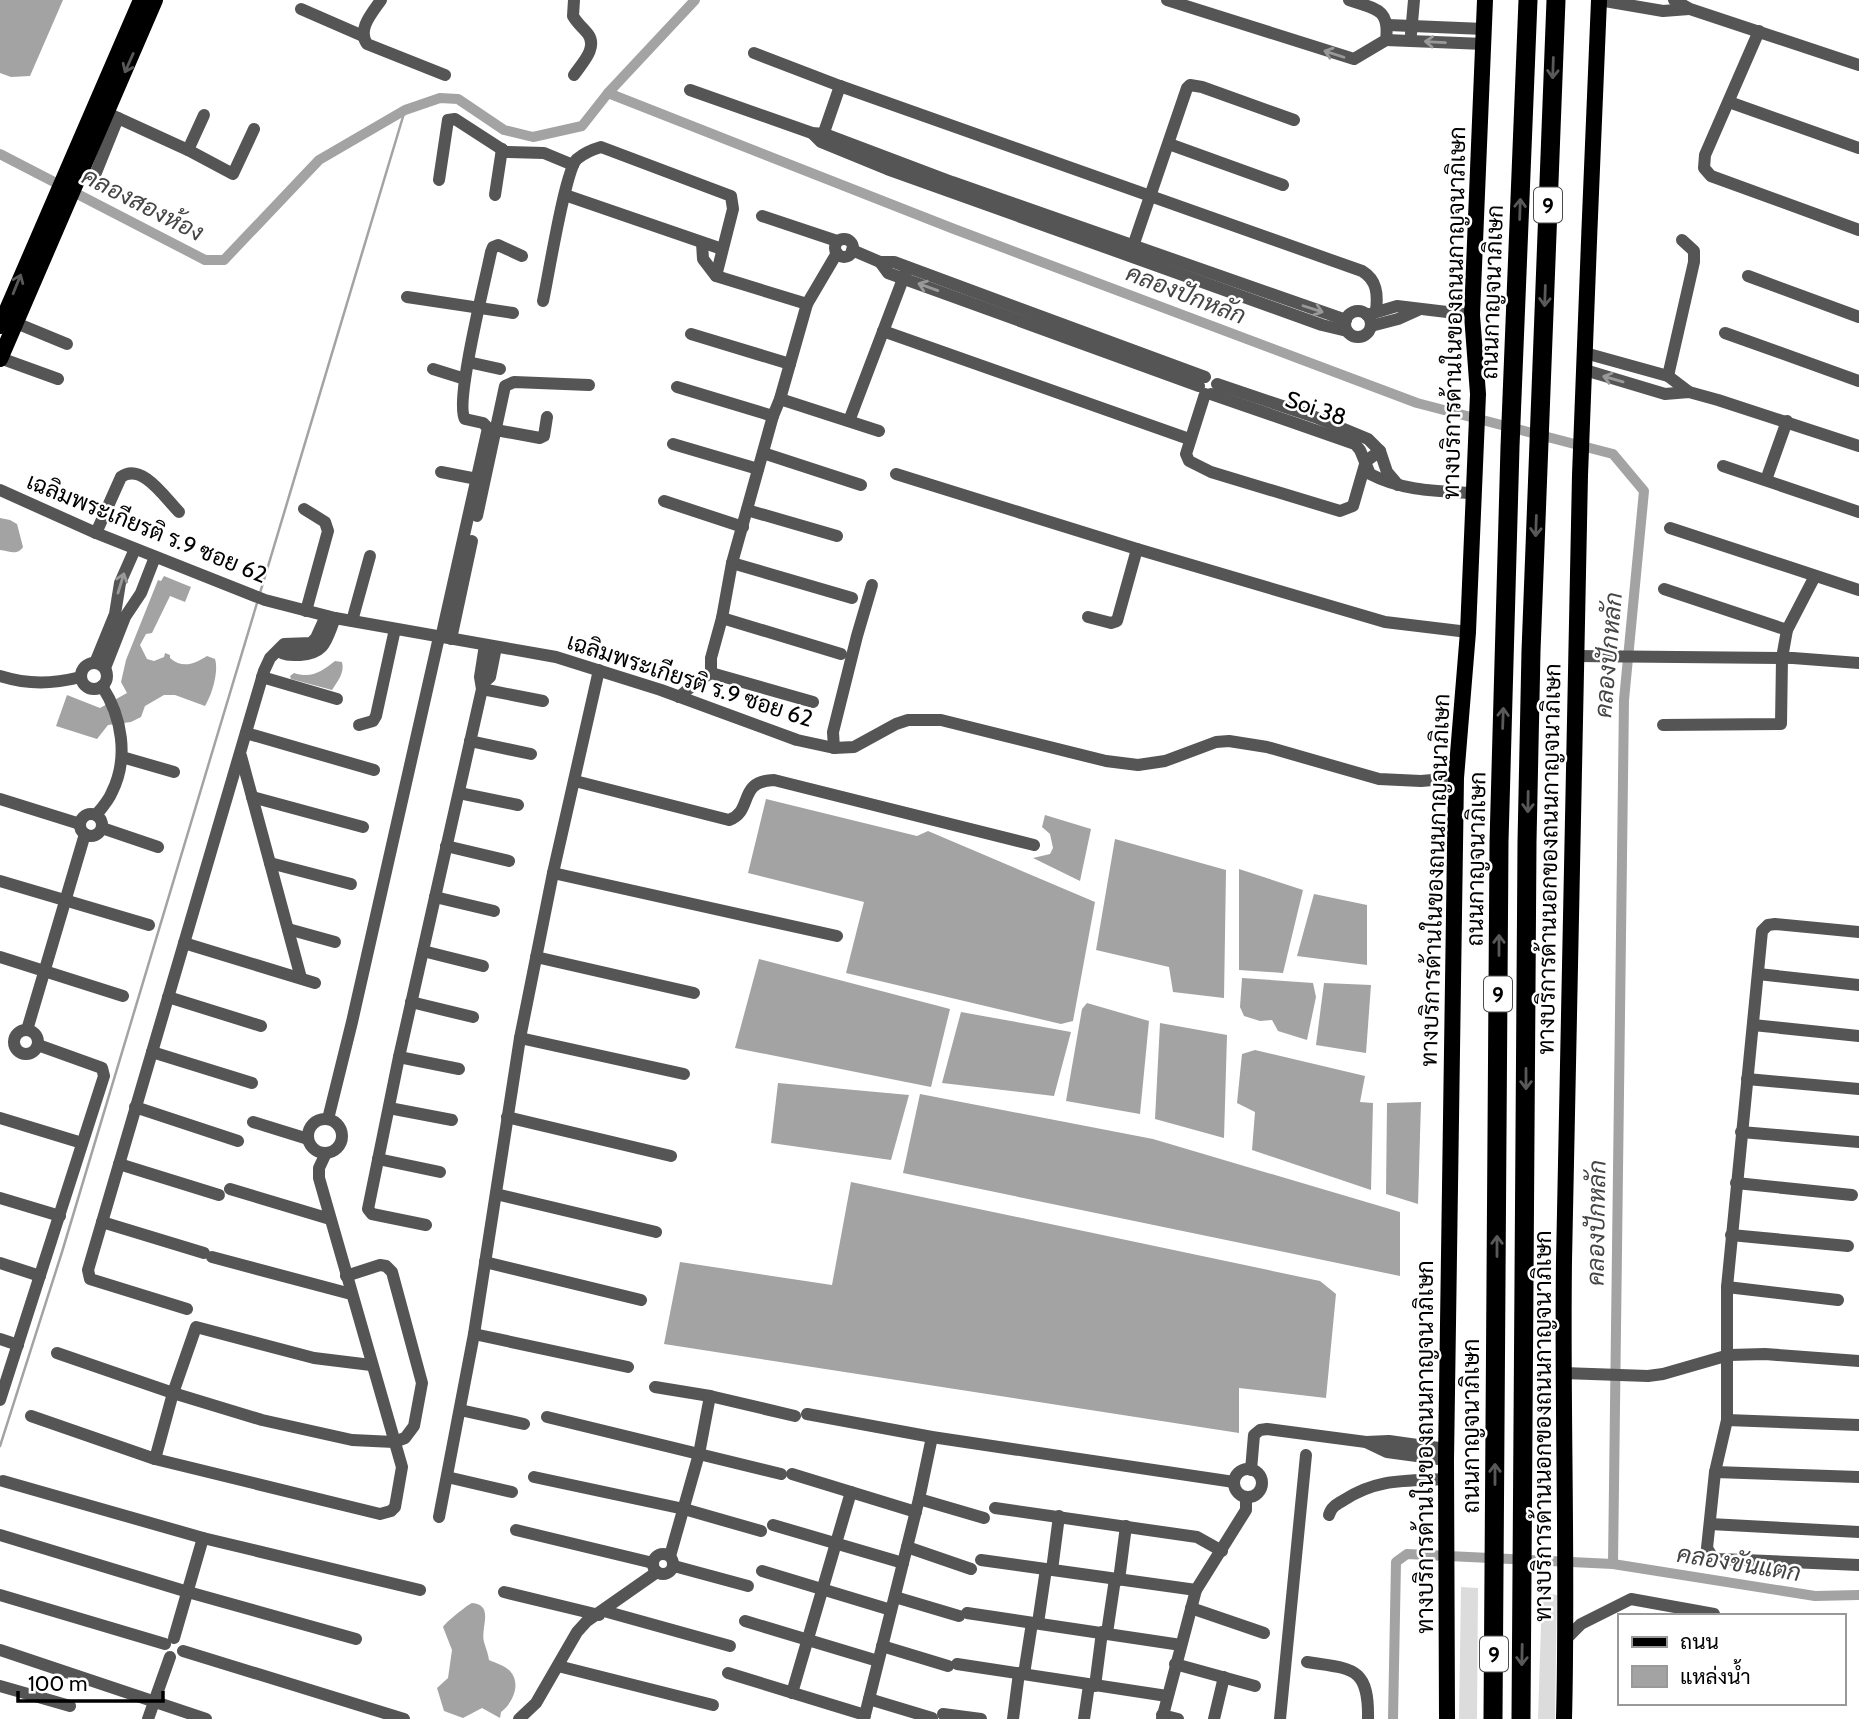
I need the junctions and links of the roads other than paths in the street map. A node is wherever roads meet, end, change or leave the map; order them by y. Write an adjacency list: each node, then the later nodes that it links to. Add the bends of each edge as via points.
1 (141, 0): 34 (main road)
2 (155, 0): 29 (main road, one-way to 29)
3 (381, 0): 19 (street, via 366,23)
4 (574, 0): 25 (street, via 573,16 592,43)
5 (1167, 0): 20 (street, one-way to 5, via 1349,59)
6 (1349, 0): 15 (street, via 1377,9)
7 (1414, 0): 16 (street)
8 (1485, 0): 18 (main road, ทางบริการด้านในของถนนกาญจนาภิเษก)
9 (1528, 0): 375 (highway, ถนนกาญจนาภิเษก / 9, one-way to 9, via 1499,842)
10 (1556, 0): 376 (highway, 9, one-way to 376, via 1527,829)
11 (1599, 0): 14 (street, via 1663,11); 71 (main road, ทางบริการด้านนอกของถนนกาญจนาภิเษก)
12 (1674, 0): 14 (street)
13 (301, 9): 19 (street)
14 (1690, 9): 17 (street)
15 (1388, 25): 16 (street); 20 (street)
16 (1412, 26): 18 (street); 21 (street)
17 (1759, 31): 23 (street); 28 (street)
18 (1484, 37): 21 (street, one-way to 21); 62 (main road, ทางบริการด้านในของถนนกาญจนาภิเษก)
19 (365, 40): 24 (street)
20 (1386, 40): 21 (street)
21 (1411, 41)
22 (754, 53): 26 (street)
23 (1859, 65)
24 (445, 75)
25 (574, 75)
26 (840, 86): 33 (street); 45 (street)
27 (690, 90): 33 (street)
28 (1729, 102): 36 (street); 47 (street, via 1705,155 1708,173)
29 (113, 115): 34 (main road); 38 (street); 40 (street)
30 (204, 115): 38 (street)
31 (1294, 120): 35 (street, via 1190,85)
32 (254, 129): 38 (street, via 233,174)
33 (819, 136): 52 (street)
34 (87, 138): 65 (main road)
35 (1169, 144): 42 (street); 45 (street)
36 (1859, 148)
37 (502, 149): 39 (street, via 544,153); 41 (street, via 455,119 448,120); 43 (street)
38 (188, 150)
39 (573, 165): 44 (street); 51 (street, via 601,147 731,196 733,209)
40 (95, 175)
41 (439, 180)
42 (1283, 185)
43 (495, 195)
44 (565, 195): 49 (street); 58 (street)
45 (1151, 197): 52 (street); 63 (street, via 1362,271 1374,281 1377,299)
46 (762, 216): 50 (street)
47 (1859, 230)
48 (1682, 240): 79 (street, via 1694,251 1694,261)
49 (702, 243): 51 (street); 55 (street, via 702,259)
50 (837, 247): 54 (street, Soi 38, via 845,257 852,250 880,262 894,262); 59 (street)
51 (722, 249): 55 (street)
52 (1132, 251): 66 (street, via 1322,325)
53 (522, 256): 60 (street, via 493,247)
54 (906, 273): 67 (street); 85 (street, Soi 38)
55 (716, 276): 59 (street)
56 (1748, 276): 64 (street)
57 (407, 298): 60 (street)
58 (543, 301)
59 (807, 304): 74 (street)
60 (480, 308): 61 (street); 73 (street)
61 (513, 313)
62 (1472, 315): 63 (street, via 1397,306); 111 (main road, ทางบริการด้านในของถนนกาญจนาภิเษก, via 1478,394)
63 (1371, 317): 66 (street, via 1353,313); 66 (street, via 1363,336 1354,337)
64 (1859, 317)
65 (8, 325): 70 (street); 72 (main road)
66 (1346, 326)
67 (883, 331): 91 (street); 95 (street)
68 (1725, 333): 82 (street)
69 (691, 334): 74 (street)
70 (67, 345)
71 (1585, 353): 77 (main road, ทางบริการด้านนอกของถนนกาญจนาภิเษก); 78 (street)
72 (0, 358): 80 (street)
73 (468, 362): 76 (street); 81 (street)
74 (790, 364): 88 (street)
75 (433, 369): 81 (street)
76 (500, 369)
77 (1585, 370): 86 (street, one-way to 77); 143 (main road, ทางบริการด้านนอกของถนนกาญจนาภิเษก)
78 (1646, 371): 79 (street); 86 (street)
79 (1668, 376): 87 (street)
80 (58, 379)
81 (465, 379): 106 (street, via 463,416 488,428)
82 (1859, 381)
83 (589, 385): 93 (street, via 508,383)
84 (677, 387): 89 (street)
85 (1207, 387): 95 (street); 96 (street, Soi 38)
86 (1642, 387): 87 (street, via 1665,394)
87 (1689, 392): 92 (street)
88 (780, 399): 89 (street); 91 (street)
89 (773, 416): 100 (street)
90 (547, 417): 93 (street, via 540,438)
91 (849, 421): 94 (street)
92 (1787, 421): 98 (street); 107 (street)
93 (496, 430): 140 (street)
94 (879, 432)
95 (1189, 439): 101 (street, via 1186,454 1197,467 1340,511 1353,506)
96 (1357, 440): 99 (street, via 1368,439); 101 (street, Soi 38)
97 (673, 444): 103 (street)
98 (1859, 446)
99 (1380, 452): 101 (street); 109 (street)
100 (763, 453): 103 (street); 108 (street)
101 (1366, 461): 109 (street, Soi 38, via 1370,474)
102 (1723, 466): 107 (street)
103 (758, 470): 114 (street)
104 (441, 472): 106 (street)
105 (896, 474): 122 (street)
106 (477, 478): 140 (street)
107 (1766, 480): 116 (street)
108 (861, 485)
109 (1398, 485): 111 (street, Soi 38)
110 (0, 491): 119 (street, เฉลิมพระเกียรติ ร.9 ซอย 62)
111 (1473, 493): 139 (main road, ทางบริการด้านในของถนนกาญจนาภิเษก)
112 (664, 501): 117 (street)
113 (304, 509): 131 (street, via 328,527)
114 (747, 510): 117 (street); 120 (street)
115 (179, 512): 119 (street, via 143,477 127,472)
116 (1859, 512)
117 (743, 527): 125 (street)
118 (1670, 528): 126 (street)
119 (96, 533): 121 (street, เฉลิมพระเกียรติ ร.9 ซอย 62)
120 (838, 537)
121 (135, 549): 124 (street, เฉลิมพระเกียรติ ร.9 ซอย 62); 132 (street, one-way to 121, via 120,583)
122 (1137, 549): 134 (street, via 1116,621); 139 (street, via 1385,622)
123 (370, 556): 136 (street)
124 (155, 557): 131 (street, เฉลิมพระเกียรติ ร.9 ซอย 62); 132 (street, via 141,593)
125 (732, 563): 130 (street); 135 (street)
126 (1815, 576): 129 (street); 138 (street)
127 (872, 585): 162 (street, via 833,732)
128 (1664, 589): 138 (street)
129 (1859, 590)
130 (852, 598)
131 (306, 611): 133 (street, เฉลิมพระเกียรติ ร.9 ซอย 62)
132 (120, 616): 146 (street)
133 (330, 617): 136 (street, เฉลิมพระเกียรติ ร.9 ซอย 62); 151 (street, via 318,652 285,656 278,651)
134 (1088, 617)
135 (722, 618): 142 (street); 148 (street, via 710,658)
136 (352, 621): 137 (street, เฉลิมพระเกียรติ ร.9 ซอย 62)
137 (396, 629): 140 (street, เฉลิมพระเกียรติ ร.9 ซอย 62); 158 (street, via 376,716)
138 (1787, 630): 144 (street)
139 (1468, 632): 168 (main road, ทางบริการด้านในของถนนกาญจนาภิเษก)
140 (444, 638): 141 (street, เฉลิมพระเกียรติ ร.9 ซอย 62); 226 (street)
141 (491, 646): 147 (street, เฉลิมพระเกียรติ ร.9 ซอย 62); 153 (street, via 490,677)
142 (841, 654)
143 (1576, 656): 144 (street); 267 (main road, ทางบริการด้านนอกของถนนกาญจนาภิเษก)
144 (1782, 658): 145 (street); 159 (street, via 1781,724)
145 (1859, 663)
146 (100, 666): 150 (street, via 83,669); 152 (street, via 107,679)
147 (599, 670): 154 (street, เฉลิมพระเกียรติ ร.9 ซอย 62); 169 (street)
148 (711, 673): 154 (street); 157 (street)
149 (0, 676): 150 (street, via 39,684)
150 (81, 677): 152 (street, via 89,688)
151 (262, 677): 155 (street); 160 (street)
152 (102, 686): 165 (street, via 119,724)
153 (482, 687): 156 (street); 161 (street)
154 (679, 697): 162 (street, เฉลิมพระเกียรติ ร.9 ซอย 62, via 797,740)
155 (337, 699)
156 (543, 701)
157 (813, 702)
158 (359, 725)
159 (1663, 725)
160 (246, 733): 164 (street); 166 (street)
161 (470, 741): 163 (street); 170 (street)
162 (834, 748): 168 (street, เฉลิมพระเกียรติ ร.9 ซอย 62, via 854,747 896,724 923,719 1138,765 1229,741 1267,747 1379,779)
163 (531, 754)
164 (241, 755): 171 (street); 194 (street)
165 (122, 757): 167 (street); 174 (street, via 112,794)
166 (374, 770)
167 (174, 772)
168 (1456, 778): 282 (main road, ทางบริการด้านในของถนนกาญจนาภิเษก)
169 (575, 782): 178 (street, via 729,820 740,812 752,786 774,780); 183 (street)
170 (459, 793): 173 (street); 179 (street)
171 (252, 797): 175 (street); 182 (street)
172 (1, 799): 177 (street)
173 (518, 805)
174 (96, 815): 176 (street); 177 (street, via 87,814)
175 (363, 827)
176 (102, 828): 177 (street, via 96,834); 180 (street)
177 (82, 829): 187 (street)
178 (1034, 845)
179 (446, 846): 181 (street); 186 (street)
180 (158, 847)
181 (509, 861)
182 (270, 863): 185 (street); 190 (street)
183 (553, 873): 192 (street); 197 (street)
184 (0, 881): 187 (street)
185 (351, 884)
186 (435, 897): 188 (street); 195 (street)
187 (64, 900): 189 (street); 199 (street)
188 (494, 911)
189 (149, 926)
190 (288, 929): 193 (street); 201 (street)
191 (1859, 932): 200 (street, via 1768,925 1762,931)
192 (837, 936)
193 (335, 942)
194 (184, 943): 201 (street); 206 (street)
195 (424, 951): 198 (street); 207 (street)
196 (0, 957): 199 (street)
197 (536, 957): 204 (street); 213 (street)
198 (483, 966)
199 (44, 971): 205 (street); 211 (street)
200 (1758, 974): 203 (street); 209 (street)
201 (301, 978): 202 (street)
202 (315, 982)
203 (1859, 985)
204 (694, 993)
205 (123, 996)
206 (168, 997): 210 (street); 215 (street)
207 (411, 1002): 208 (street); 216 (street)
208 (473, 1017)
209 (1753, 1025): 212 (street); 219 (street)
210 (261, 1026)
211 (27, 1030): 214 (street, via 37,1037); 214 (street, via 16,1036 16,1049 28,1054)
212 (1859, 1036)
213 (520, 1038): 218 (street); 224 (street)
214 (38, 1045): 233 (street, via 104,1070)
215 (152, 1052): 220 (street); 222 (street)
216 (399, 1057): 217 (street); 223 (street)
217 (458, 1069)
218 (684, 1074)
219 (1747, 1079): 221 (street); 229 (street)
220 (252, 1083)
221 (1859, 1089)
222 (135, 1107): 231 (street); 237 (street)
223 (389, 1108): 227 (street); 236 (street)
224 (507, 1116): 235 (street); 240 (street)
225 (0, 1118): 233 (street)
226 (328, 1119): 230 (street, via 313,1124); 234 (street, via 341,1129 342,1140)
227 (452, 1120)
228 (253, 1122): 230 (street)
229 (1741, 1132): 232 (street); 239 (street)
230 (308, 1139): 234 (street)
231 (238, 1141)
232 (1859, 1142)
233 (82, 1143): 243 (street)
234 (326, 1153): 244 (street, via 319,1178)
235 (671, 1156)
236 (378, 1159): 238 (street); 246 (street, via 370,1212)
237 (118, 1164): 244 (street); 245 (street)
238 (440, 1172)
239 (1736, 1183): 241 (street); 248 (street)
240 (496, 1195): 247 (street); 250 (street)
241 (1852, 1195)
242 (0, 1198): 243 (street)
243 (60, 1216): 252 (street)
244 (330, 1219): 253 (street)
245 (102, 1222): 255 (street); 258 (street, via 88,1270 90,1279)
246 (426, 1225)
247 (656, 1231)
248 (1731, 1235): 249 (street); 254 (street)
249 (1848, 1245)
250 (485, 1262): 256 (street); 259 (street)
251 (0, 1263): 252 (street)
252 (40, 1276): 261 (street)
253 (346, 1276): 255 (street); 279 (street, via 380,1265 392,1272 422,1383 414,1426 405,1438)
254 (1727, 1287): 257 (street); 263 (street)
255 (351, 1294): 265 (street)
256 (641, 1300)
257 (1839, 1300)
258 (187, 1309)
259 (474, 1334): 266 (street); 272 (street)
260 (0, 1339): 261 (street)
261 (18, 1345): 271 (street)
262 (57, 1353): 269 (street)
263 (1729, 1355): 264 (street); 267 (street, via 1663,1374); 275 (street)
264 (1859, 1361)
265 (371, 1365): 269 (street, via 314,1359 196,1327); 279 (street)
266 (628, 1367)
267 (1563, 1373): 335 (main road, ทางบริการด้านนอกของถนนกาญจนาภิเษก)
268 (655, 1387): 270 (street)
269 (173, 1393): 279 (street, via 352,1440); 283 (street)
270 (710, 1396): 278 (street); 280 (street)
271 (0, 1400)
272 (460, 1410): 276 (street); 286 (street)
273 (30, 1416): 283 (street)
274 (547, 1417): 280 (street)
275 (1727, 1420): 277 (street); 285 (street)
276 (524, 1423)
277 (1859, 1425)
278 (932, 1437): 291 (street); 295 (street)
279 (394, 1442): 283 (street, via 401,1479 395,1507 380,1514)
280 (699, 1454): 293 (street); 297 (street)
281 (1306, 1455): 372 (street)
282 (1446, 1455): 284 (street, via 1387,1452 1366,1442 1260,1430 1254,1435); 289 (main road, ทางบริการด้านในของถนนกาญจนาภิเษก)
283 (155, 1460)
284 (1251, 1470): 291 (street, via 1241,1471); 294 (street, via 1259,1474 1261,1487)
285 (1715, 1472): 287 (street); 302 (street)
286 (447, 1477): 292 (street); 300 (street)
287 (1859, 1477)
288 (534, 1478): 297 (street)
289 (1446, 1479): 298 (street, via 1382,1482 1338,1503); 374 (main road, ทางบริการด้านในของถนนกาญจนาภิเษก)
290 (3, 1481): 307 (street)
291 (1234, 1482): 294 (street)
292 (512, 1492)
293 (851, 1492): 295 (street); 308 (street)
294 (1245, 1497): 310 (street, via 1246,1510)
295 (917, 1505): 301 (street); 309 (street)
296 (995, 1508): 299 (street)
297 (684, 1509): 308 (street); 311 (street)
298 (1329, 1515)
299 (1059, 1516): 303 (street); 315 (street)
300 (439, 1517)
301 (984, 1518)
302 (1710, 1524): 305 (street); 313 (street, via 1707,1548 1713,1558)
303 (1126, 1526): 310 (street, via 1197,1537); 317 (street)
304 (516, 1530): 314 (street)
305 (1859, 1532)
306 (0, 1535): 322 (street)
307 (203, 1538): 320 (street); 322 (street)
308 (835, 1543): 312 (street); 319 (street)
309 (907, 1547): 312 (street); 315 (street, via 976,1565)
310 (1222, 1551): 321 (street)
311 (672, 1561): 314 (street, via 660,1555); 318 (street)
312 (903, 1563): 325 (street)
313 (1859, 1565)
314 (655, 1567): 328 (street)
315 (1049, 1569): 317 (street); 331 (street)
316 (762, 1571): 319 (street)
317 (1117, 1580): 321 (street); 332 (street)
318 (748, 1586)
319 (821, 1589): 327 (street); 336 (street)
320 (420, 1590)
321 (1196, 1590): 326 (street)
322 (188, 1592): 334 (street); 337 (street)
323 (504, 1592): 328 (street)
324 (0, 1595): 337 (street)
325 (894, 1597): 327 (street); 331 (street, via 963,1615)
326 (1191, 1608): 333 (street); 338 (street)
327 (891, 1610): 340 (street)
328 (602, 1613): 339 (street); 347 (street, via 577,1632)
329 (1714, 1614): 335 (street, via 1631,1599 1581,1624)
330 (745, 1621): 336 (street)
331 (1035, 1623): 332 (street); 349 (street)
332 (1105, 1632): 338 (street); 351 (street)
333 (1264, 1633)
334 (356, 1639)
335 (1566, 1639): 377 (main road, ทางบริการด้านนอกของถนนกาญจนาภิเษก)
336 (807, 1640): 344 (street); 354 (street)
337 (169, 1641): 342 (street, via 180,1640); 343 (street, via 166,1654)
338 (1181, 1644): 346 (street)
339 (730, 1646)
340 (882, 1646): 344 (street); 349 (street, via 953,1665)
341 (0, 1650): 357 (street)
342 (183, 1651): 343 (street); 365 (street)
343 (170, 1657): 357 (street)
344 (878, 1661): 356 (street)
345 (1307, 1662): 373 (street, via 1349,1668 1368,1690)
346 (1175, 1664): 350 (street); 355 (street)
347 (558, 1666): 358 (street); 366 (street, via 536,1703)
348 (728, 1673): 354 (street)
349 (1022, 1674): 351 (street); 368 (street)
350 (1224, 1677): 353 (street); 371 (street)
351 (1092, 1685): 355 (street); 369 (street)
352 (0, 1686): 359 (street)
353 (1255, 1686)
354 (792, 1693): 361 (street)
355 (1167, 1696): 362 (street)
356 (869, 1699): 360 (street); 361 (street)
357 (155, 1701): 363 (street); 364 (street)
358 (713, 1705)
359 (70, 1706)
360 (937, 1716): 367 (street)
361 (864, 1717)
362 (1162, 1717): 370 (street)
363 (148, 1719)
364 (206, 1719)
365 (404, 1719)
366 (519, 1719)
367 (981, 1719)
368 (1013, 1719)
369 (1084, 1719)
370 (1178, 1719)
371 (1214, 1719)
372 (1280, 1719)
373 (1368, 1719)
374 (1447, 1719)
375 (1493, 1719)
376 (1521, 1719)
377 (1564, 1719)

